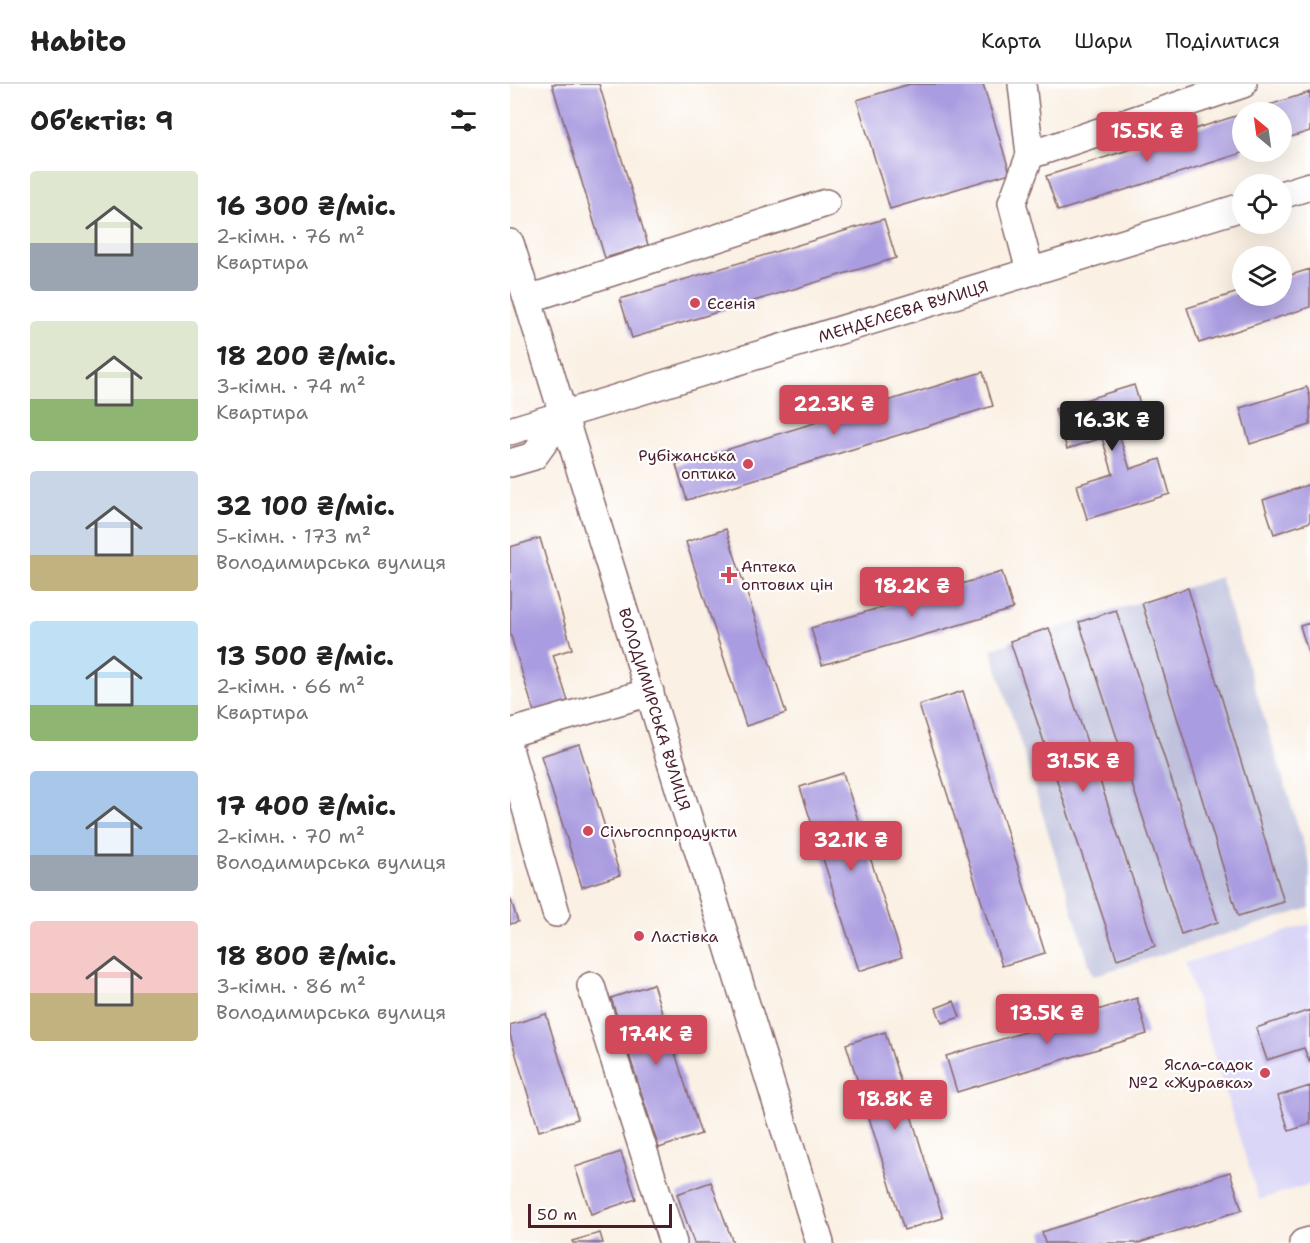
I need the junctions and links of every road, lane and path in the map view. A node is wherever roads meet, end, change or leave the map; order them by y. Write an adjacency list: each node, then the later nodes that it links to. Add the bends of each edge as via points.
1 (1022, 84): 3 (street)
2 (1243, 84): 3 (street)
3 (1030, 154): 9 (street, via 1012,203)
4 (1310, 186): 5 (street)
5 (1292, 192)
6 (826, 203): 10 (street)
7 (1232, 210): 9 (street, МЕНДЕЛЄЄВА ВУЛИЦЯ)
8 (510, 243): 10 (street, ВОЛОДИМИРСЬКА ВУЛИЦЯ)
9 (1030, 272): 11 (street, МЕНДЕЛЄЄВА ВУЛИЦЯ)
10 (528, 299): 11 (street, ВОЛОДИМИРСЬКА ВУЛИЦЯ)
11 (564, 415): 12 (street, МЕНДЕЛЄЄВА ВУЛИЦЯ); 13 (street, via 534,456); 14 (street, ВОЛОДИМИРСЬКА ВУЛИЦЯ)
12 (510, 432)
13 (510, 463)
14 (650, 692): 15 (street); 21 (street, ВОЛОДИМИРСЬКА ВУЛИЦЯ)
15 (510, 734)
16 (512, 769): 17 (street)
17 (556, 913)
18 (591, 986): 20 (street)
19 (1310, 1241): 22 (street)
20 (673, 1243)
21 (820, 1243)
22 (1303, 1243)

